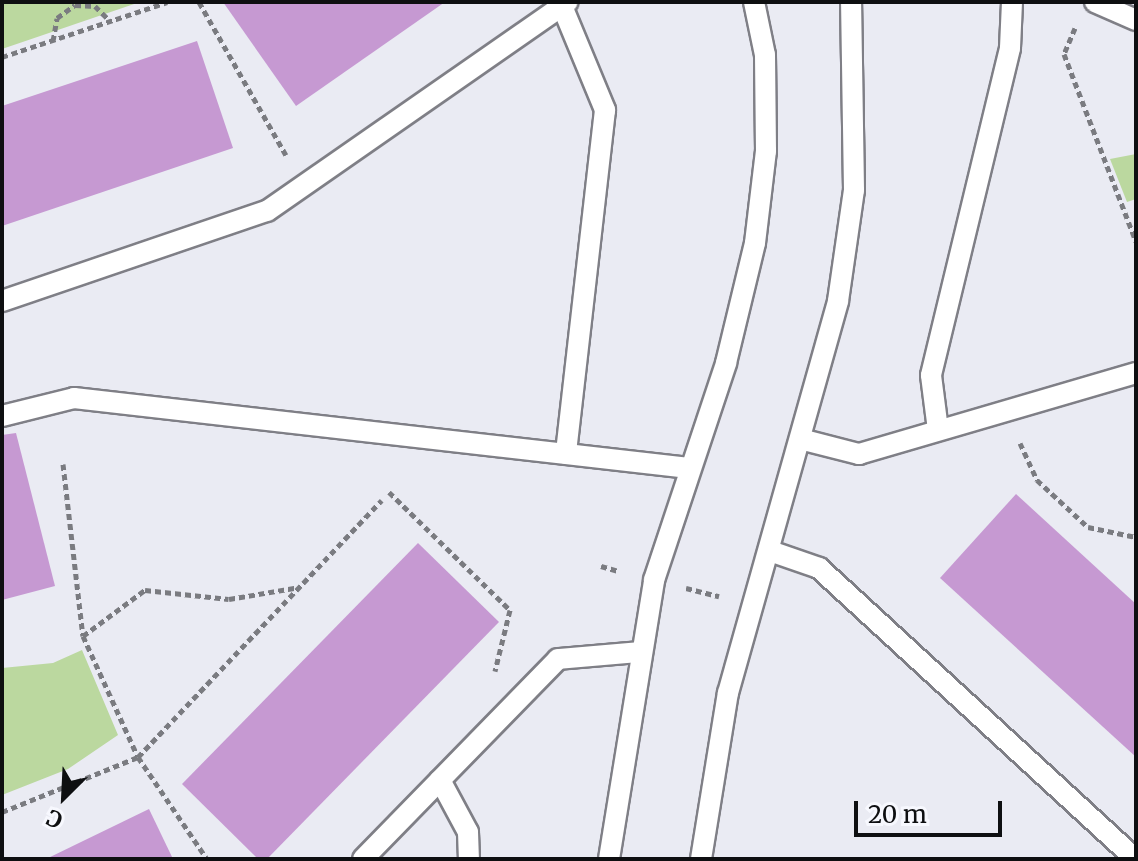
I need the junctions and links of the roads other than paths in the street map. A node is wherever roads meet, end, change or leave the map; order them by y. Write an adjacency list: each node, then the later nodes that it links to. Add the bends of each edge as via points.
1 (754, 2): 13 (lane, via 765,55 766,151 755,243 726,363)
2 (851, 2): 11 (lane, via 854,190 838,301)
3 (1012, 2): 10 (lane, via 1010,48 931,375)
4 (565, 4): 7 (lane, via 267,211); 12 (lane, via 605,110)
5 (1088, 8): 6 (lane)
6 (1136, 20)
7 (2, 301)
8 (1136, 373): 10 (lane)
9 (2, 416): 12 (lane, via 74,398)
10 (938, 430): 11 (lane, via 859,454)
11 (804, 440): 14 (lane)
12 (566, 454): 13 (lane)
13 (689, 468): 15 (lane)
14 (770, 551): 20 (lane, via 728,693); 21 (lane, via 819,568)
15 (640, 652): 16 (lane, via 558,659); 19 (lane)
16 (440, 780): 17 (lane); 18 (lane, via 468,832)
17 (363, 859)
18 (469, 859)
19 (609, 859)
20 (701, 859)
21 (1136, 859)

